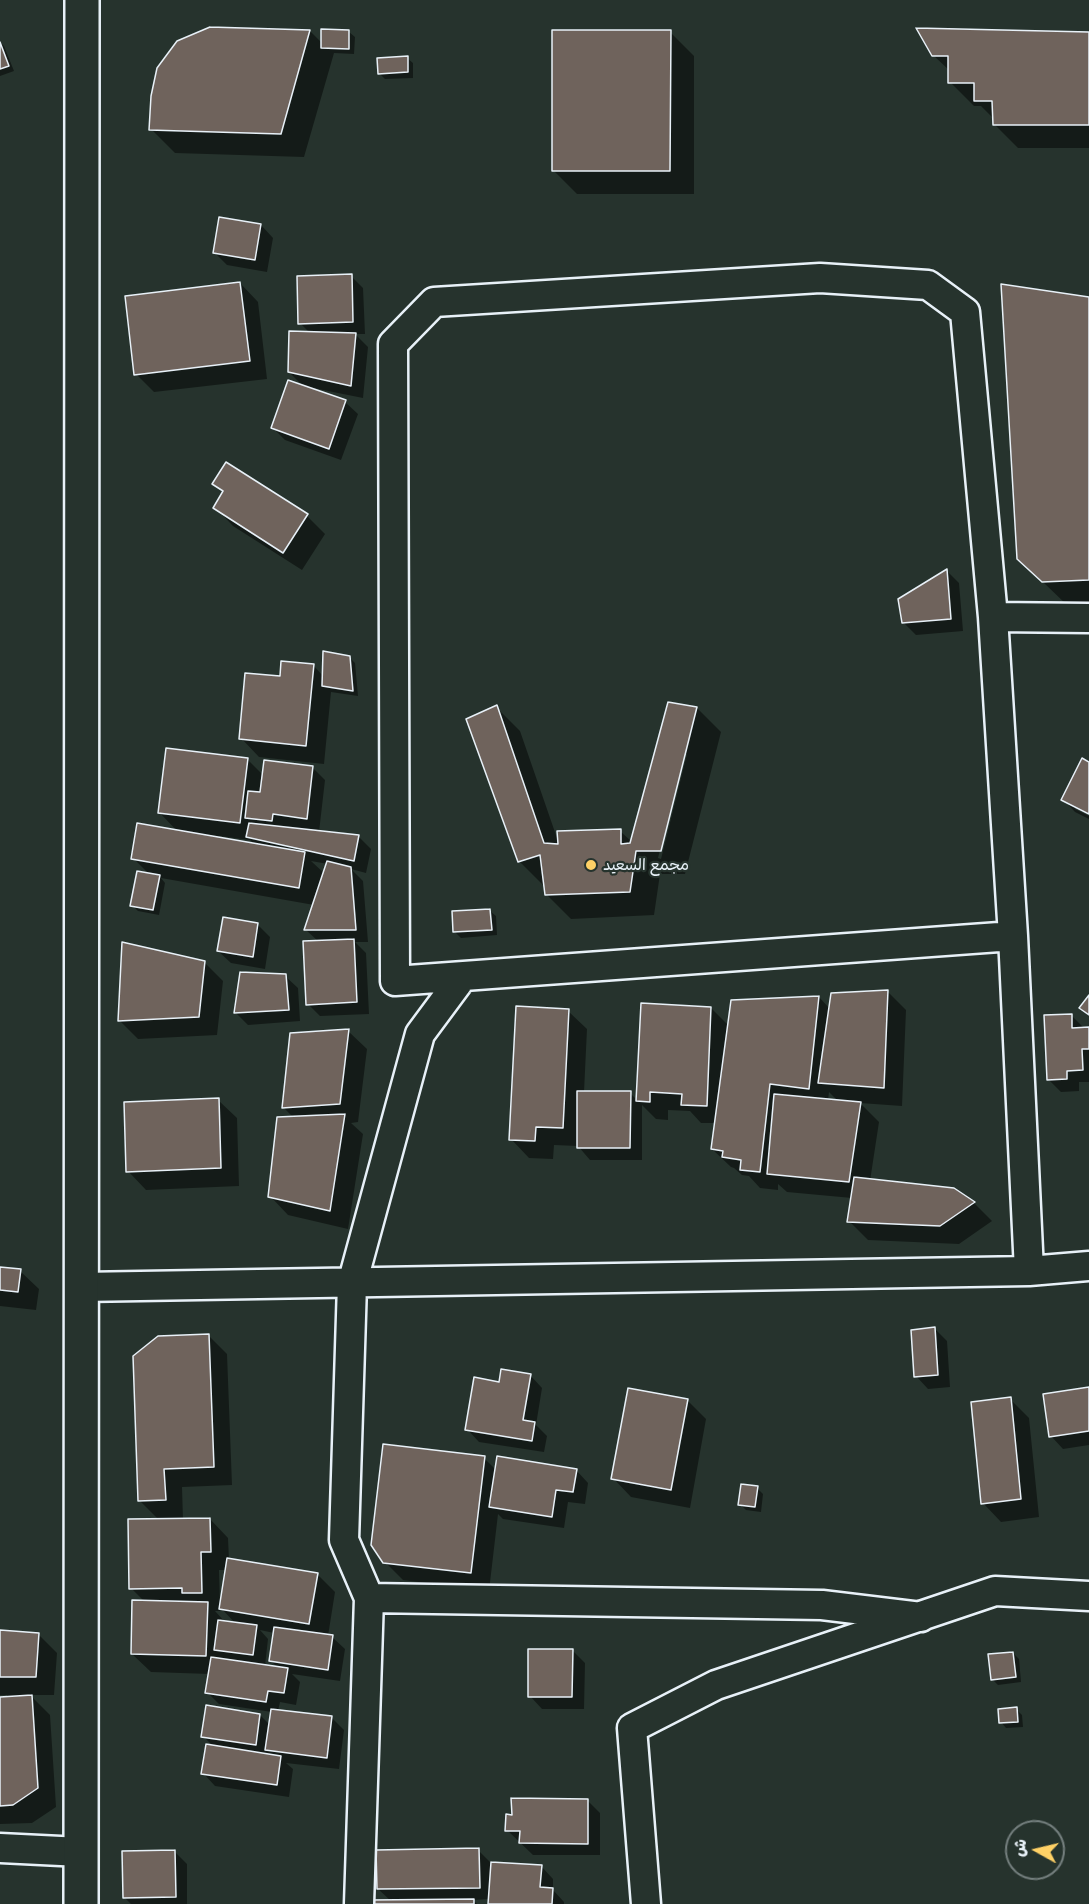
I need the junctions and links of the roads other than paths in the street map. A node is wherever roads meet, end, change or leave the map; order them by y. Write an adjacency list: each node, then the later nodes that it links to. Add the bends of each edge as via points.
1 (82, 0): 9 (street)
2 (993, 617): 3 (street); 4 (street); 5 (street, via 965,312 928,285 820,278 434,302 393,344 395,981)
3 (1089, 618)
4 (1013, 936): 5 (street); 7 (street)
5 (463, 976): 8 (street, via 420,1034)
6 (1089, 1266): 7 (street)
7 (1029, 1271): 8 (street)
8 (352, 1284): 9 (street); 11 (street, via 344,1540)
9 (81, 1287): 14 (street)
10 (1089, 1596): 12 (street, via 995,1591)
11 (369, 1598): 12 (street, via 822,1605); 16 (street)
12 (921, 1617): 17 (street, via 716,1685 632,1728)
13 (0, 1848): 14 (street)
14 (81, 1852): 15 (street)
15 (81, 1904)
16 (359, 1904)
17 (646, 1904)

